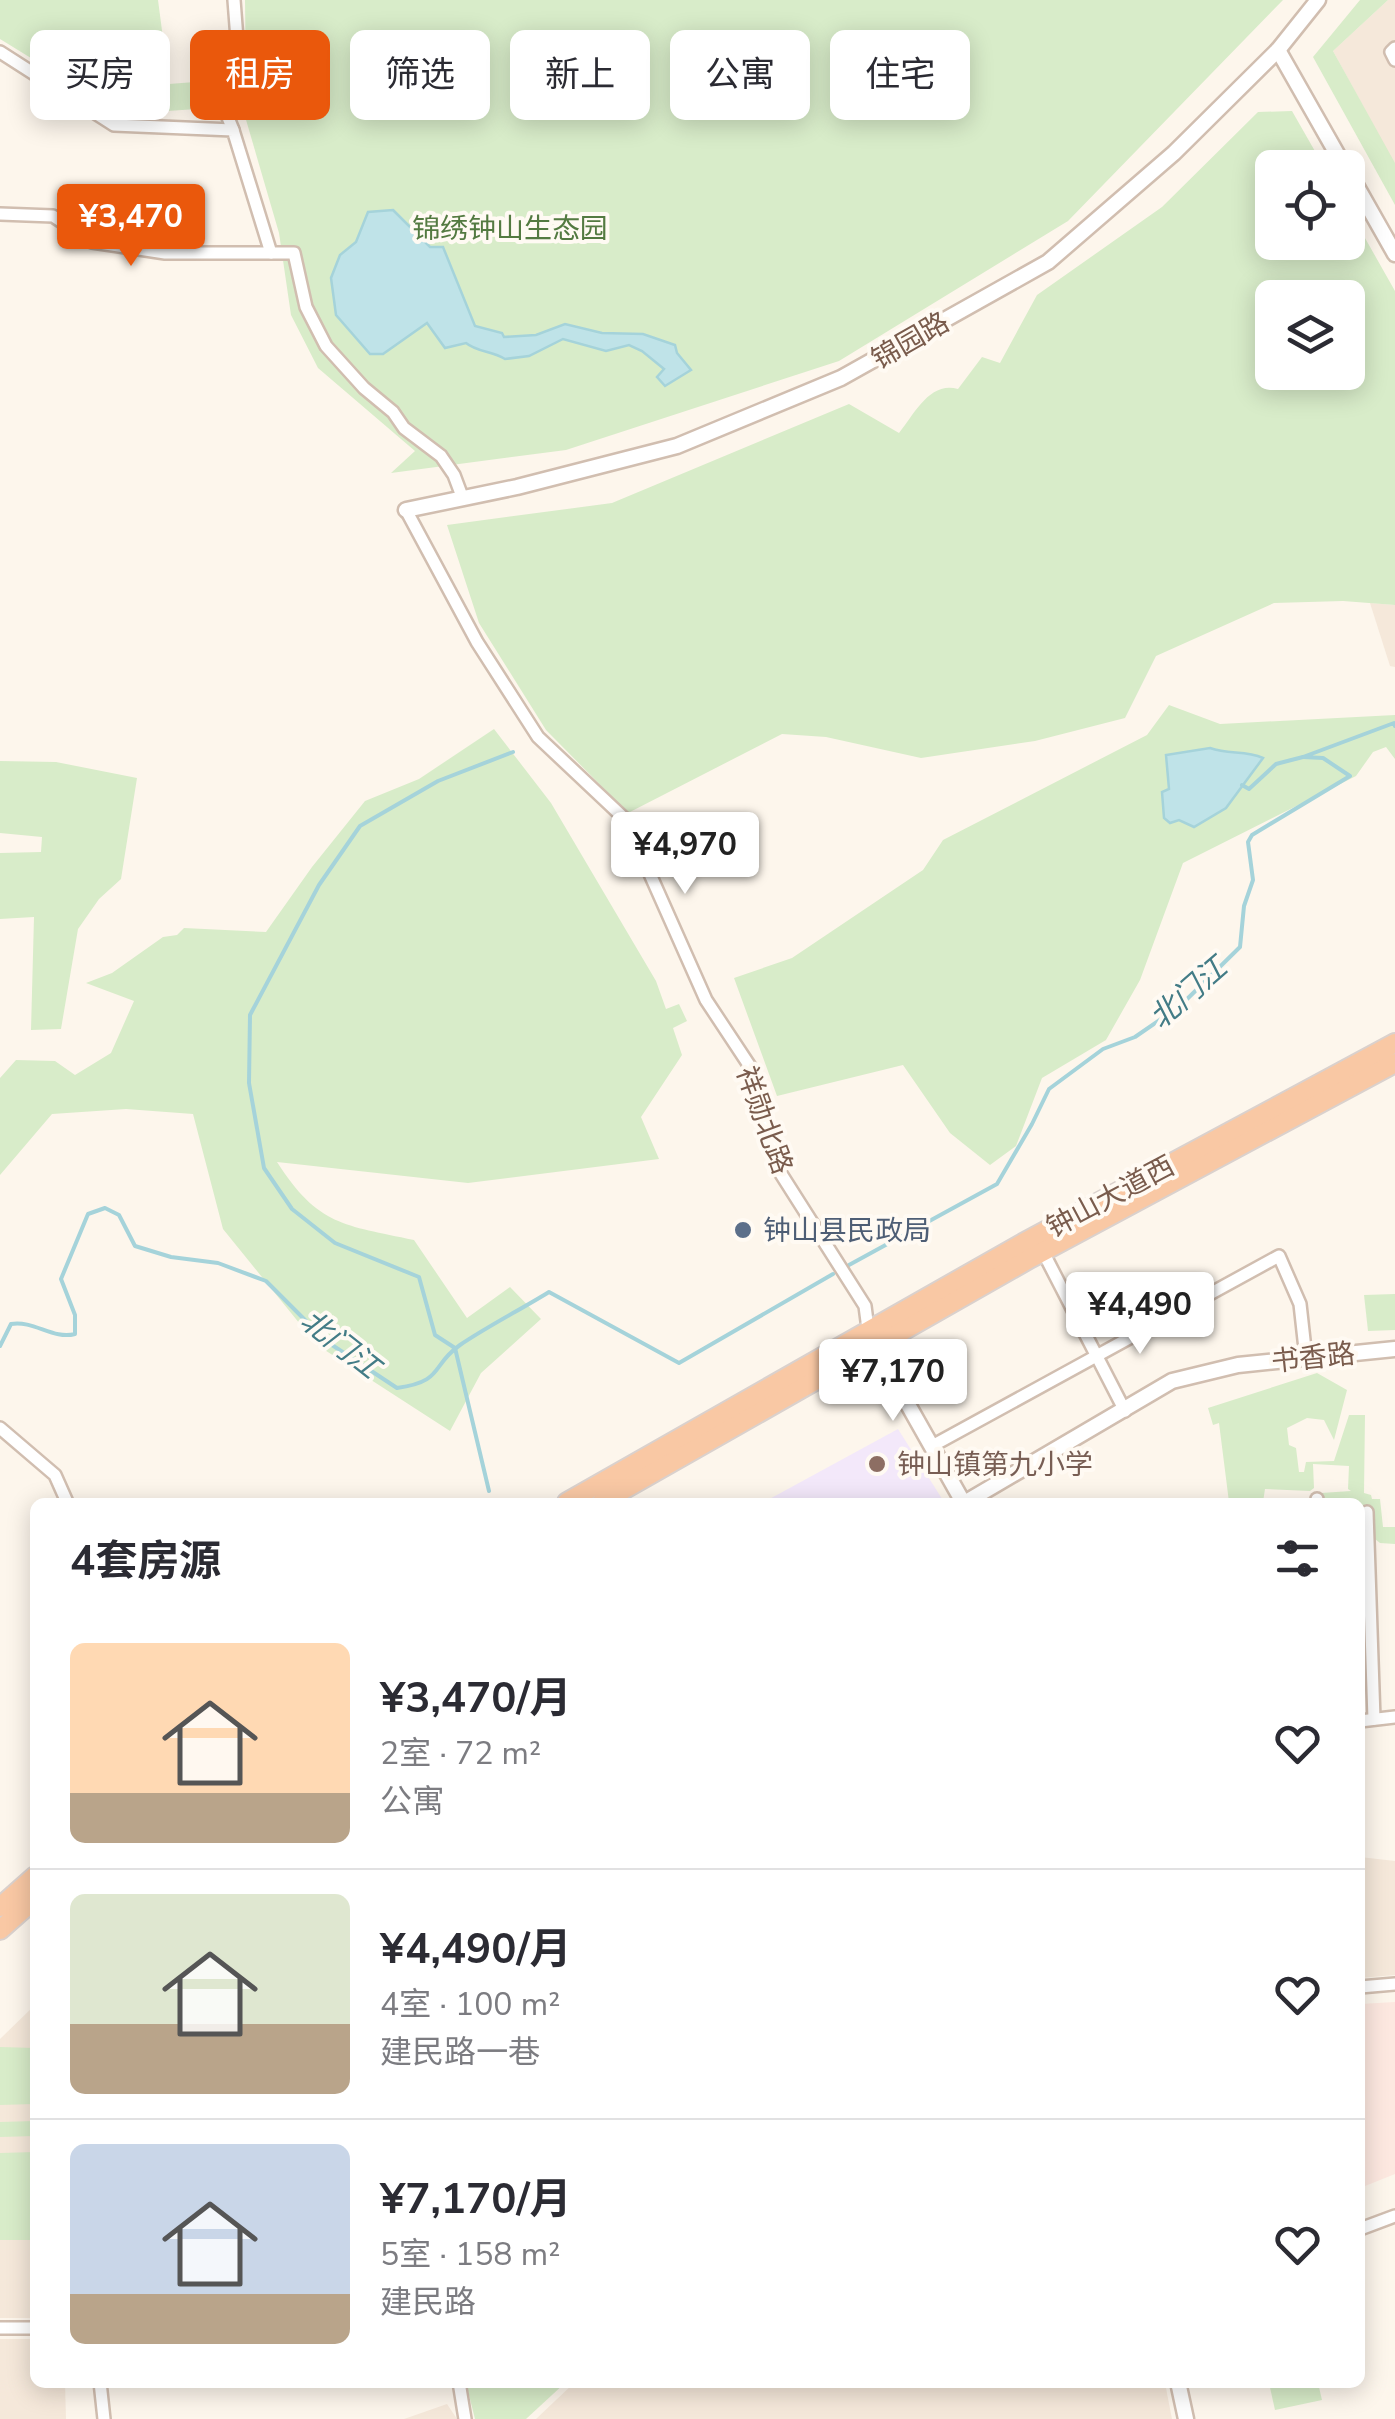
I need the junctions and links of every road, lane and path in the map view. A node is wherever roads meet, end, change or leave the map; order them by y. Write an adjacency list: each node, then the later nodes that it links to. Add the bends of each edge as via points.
1 (234, 0): 7 (street, via 239,65 227,115)
2 (1318, 0): 4 (street, 锦园路)
3 (1395, 48): 6 (street)
4 (1278, 50): 8 (street); 13 (street, 锦园路, via 1174,153 1048,262 842,378 677,446)
5 (0, 52): 7 (street, via 114,125)
6 (1395, 60)
7 (234, 130): 11 (street)
8 (1335, 150)
9 (1365, 202): 12 (street)
10 (0, 214): 11 (street, via 53,216 92,242 165,253)
11 (271, 253): 13 (street, via 294,253 306,307 326,346 440,456)
12 (1395, 254)
13 (464, 498): 14 (street, 锦园路)
14 (406, 510): 17 (street, 祥勋北路, via 538,736 626,820 706,1000 753,1071 776,1166 865,1306)
15 (1393, 1057): 16 (highway, 钟山大道西)
16 (1039, 1244): 17 (highway, 钟山大道西); 18 (highway, 钟山大道西); 20 (street)
17 (868, 1329): 18 (street); 26 (highway, 钟山大道西)
18 (874, 1348): 24 (street); 27 (highway, 钟山大道西)
19 (1395, 1348): 21 (street, 书香路)
20 (1096, 1358): 21 (street, via 1279,1256 1300,1304); 22 (street); 24 (street)
21 (1306, 1358): 22 (street, 书香路, via 1172,1381)
22 (1125, 1411): 29 (street, 书香路)
23 (0, 1428): 25 (street, via 55,1475)
24 (932, 1446): 28 (street)
25 (65, 1498)
26 (575, 1498)
27 (609, 1498)
28 (962, 1498)
29 (971, 1498)
30 (1366, 1512): 32 (street)
31 (1395, 1716): 32 (street)
32 (1367, 1720)
33 (30, 1880): 35 (highway)
34 (30, 1903): 36 (highway)
35 (0, 1907)
36 (0, 1930)
37 (1395, 1984): 38 (street)
38 (1365, 1987)
39 (1395, 2216): 40 (street)
40 (1365, 2226)
41 (0, 2328): 42 (street)
42 (30, 2328)
43 (101, 2388): 46 (street)
44 (460, 2388): 47 (street)
45 (1179, 2388): 48 (street)
46 (104, 2419)
47 (465, 2419)
48 (1186, 2419)

